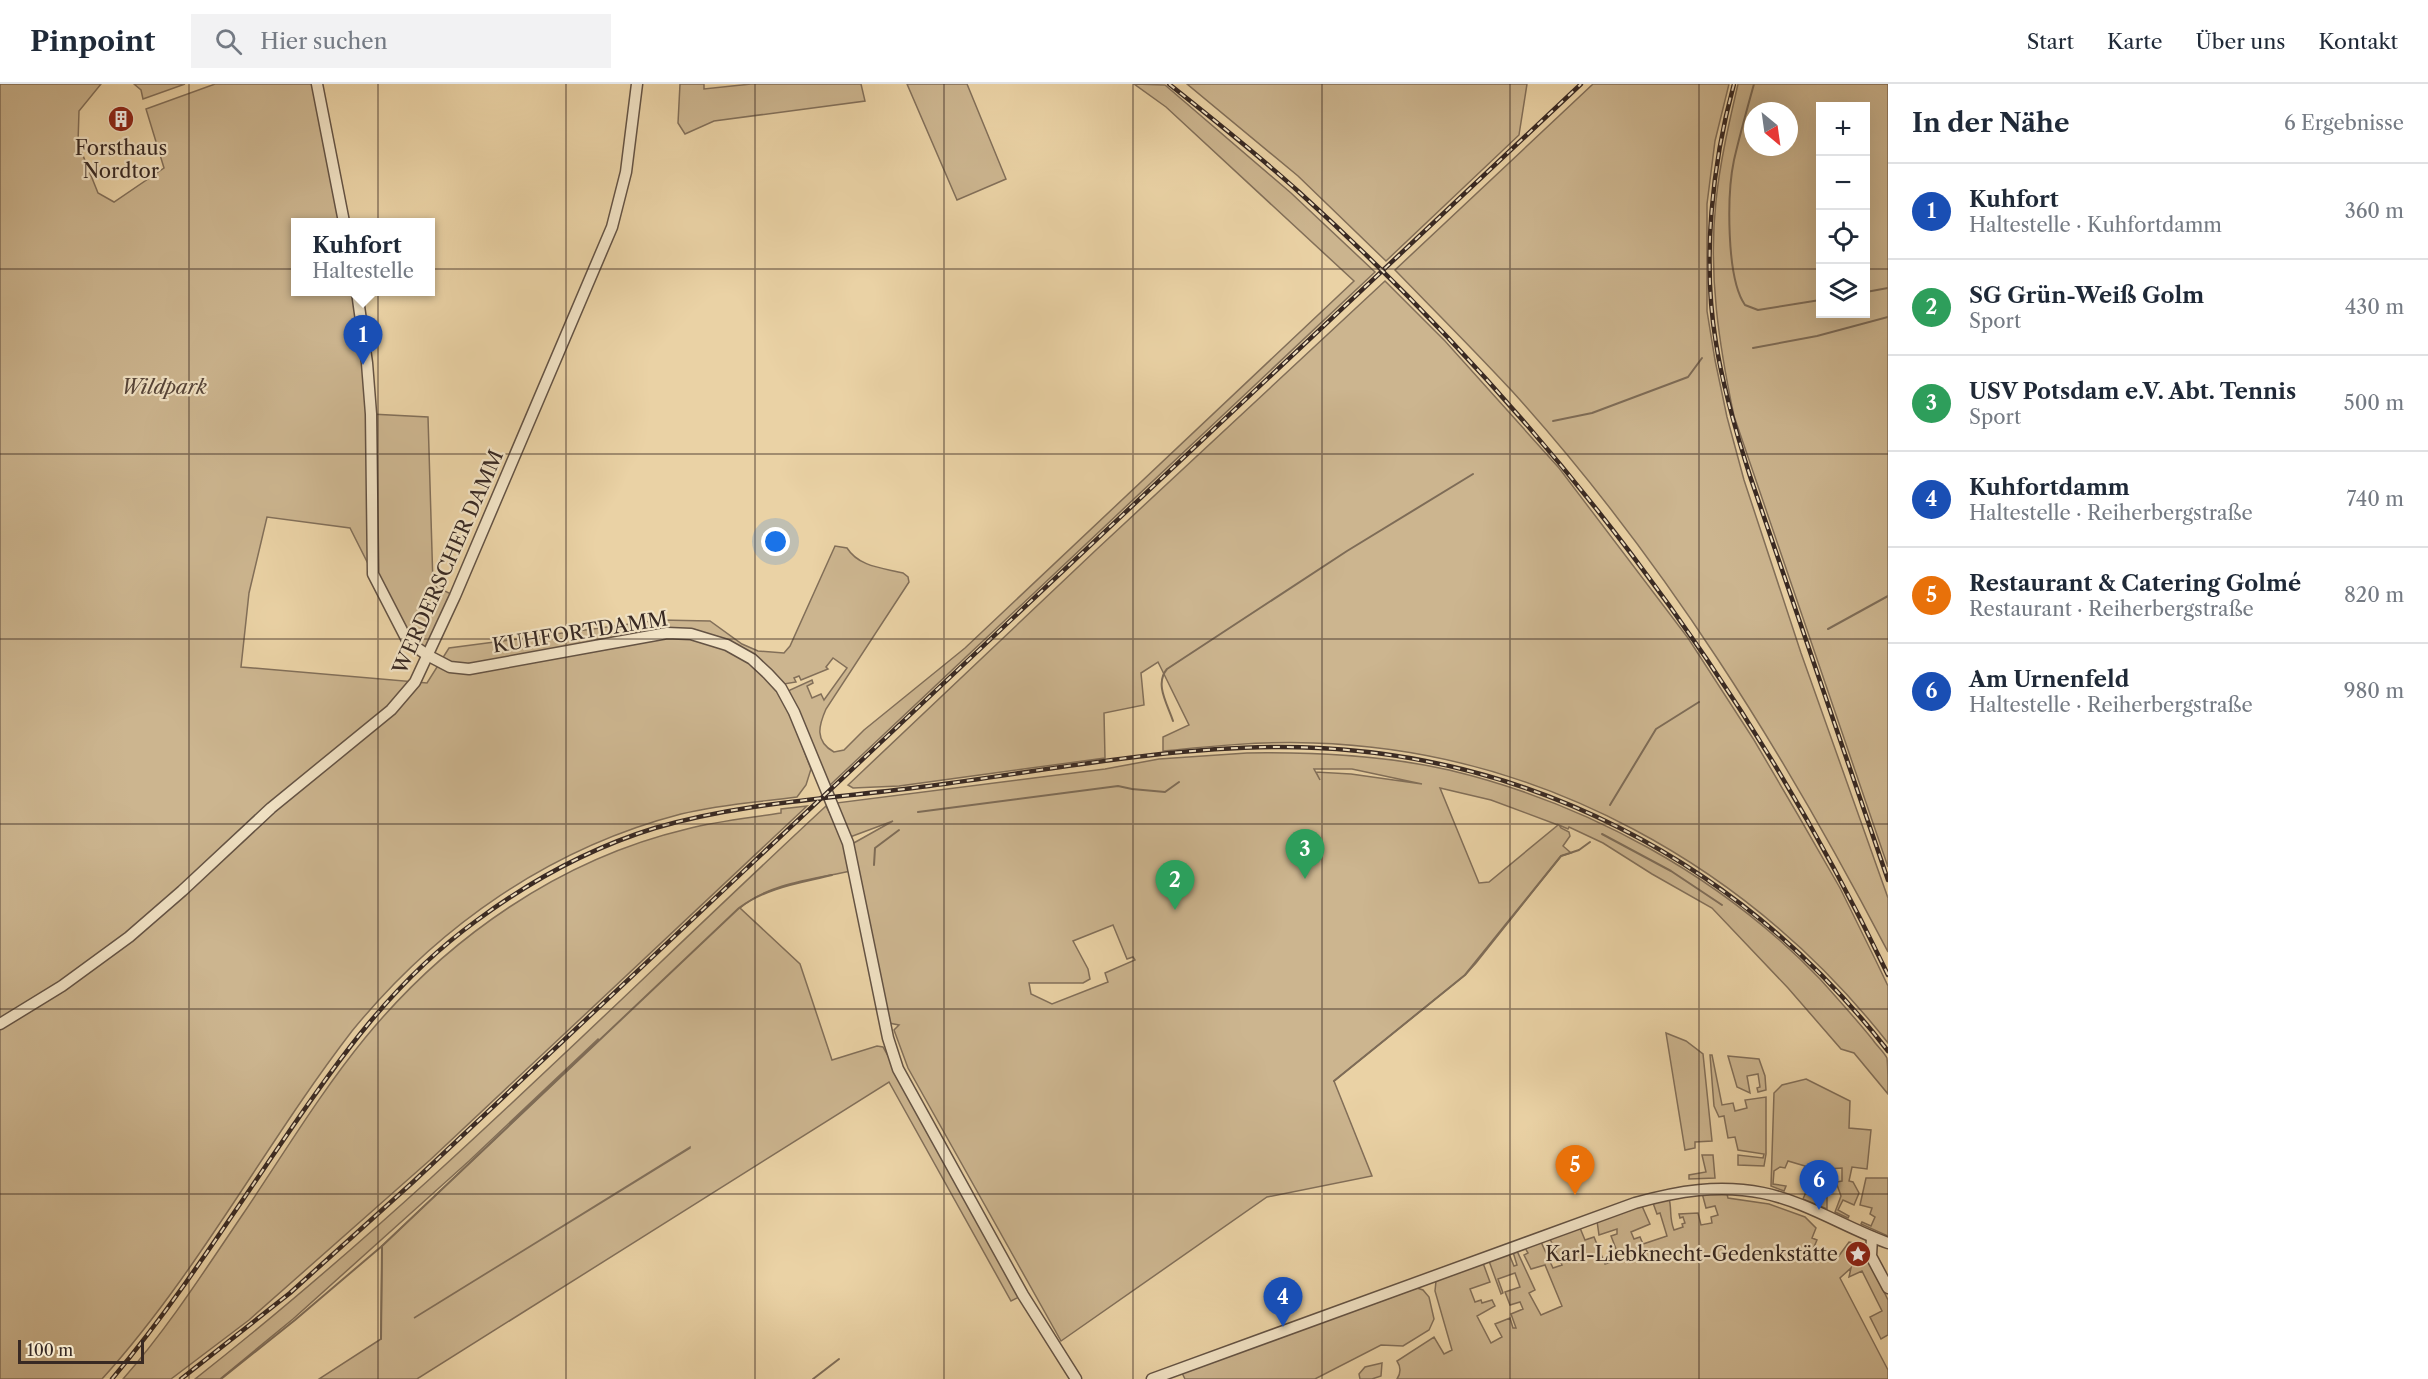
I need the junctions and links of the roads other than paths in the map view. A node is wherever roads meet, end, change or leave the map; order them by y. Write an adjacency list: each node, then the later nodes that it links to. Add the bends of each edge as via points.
1 (317, 84): 3 (street)
2 (637, 84): 5 (street, WERDERSCHER DAMM, via 626,172 612,227)
3 (343, 218)
4 (358, 296): 5 (street, KUHFORTDAMM, via 371,414 373,574 408,642)
5 (429, 657): 6 (street, WERDERSCHER DAMM, via 409,691 391,710 271,808 182,891 99,960); 10 (street, KUHFORTDAMM, via 450,667 469,669 635,637 683,634 737,650 777,683 794,712 848,843 888,1038 898,1069 1023,1295)
6 (0, 1024)
7 (1872, 1238): 8 (street); 9 (street, via 1871,1256); 11 (street, via 1764,1193 1706,1188 1671,1192)
8 (1888, 1243)
9 (1888, 1288)
10 (1076, 1379)
11 (1152, 1379)

